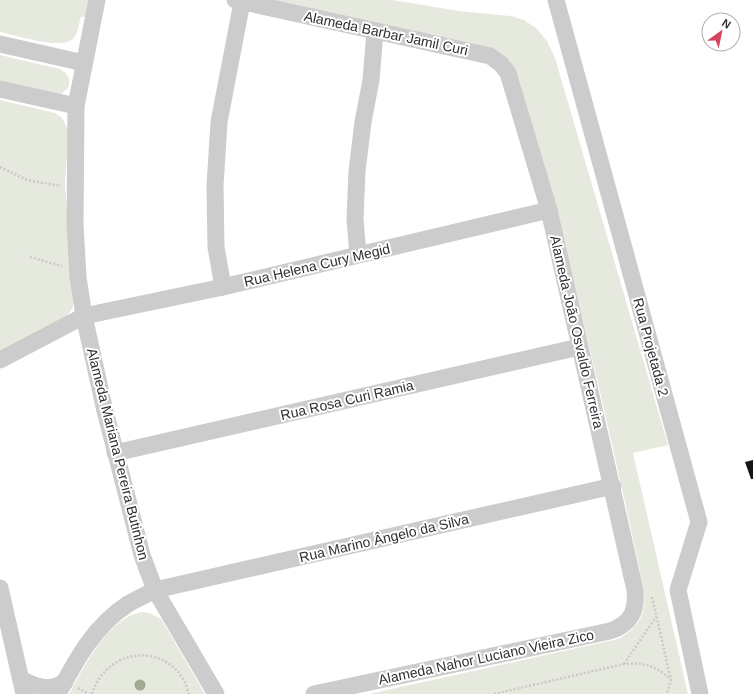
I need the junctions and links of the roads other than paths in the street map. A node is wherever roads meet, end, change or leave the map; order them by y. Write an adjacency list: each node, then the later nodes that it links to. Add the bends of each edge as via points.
1 (97, 0): 7 (street, Alameda Mariana Pereira Butinhon)
2 (556, 0): 25 (street, Rua Projetada 2, via 699,522 678,590)
3 (238, 1): 4 (street, Alameda Barbar Jamil Curi); 12 (street, via 219,122 215,186 216,247)
4 (375, 31): 6 (street, Alameda Barbar Jamil Curi); 11 (street, via 371,80 357,171 355,219)
5 (0, 44): 7 (street)
6 (490, 56): 10 (street, Alameda João Osvaldo Ferreira, via 502,64 512,82)
7 (84, 63): 9 (street, Alameda Mariana Pereira Butinhon)
8 (0, 89): 9 (street)
9 (76, 106): 13 (street, Alameda Mariana Pereira Butinhon, via 74,224)
10 (549, 210): 11 (street, Rua Helena Cury Megid); 14 (street, Alameda João Osvaldo Ferreira)
11 (358, 254): 12 (street, Rua Helena Cury Megid)
12 (223, 286): 13 (street, Rua Helena Cury Megid)
13 (84, 316): 15 (street, Rua Helena Cury Megid); 16 (street, Alameda Mariana Pereira Butinhon)
14 (579, 347): 16 (street, Rua Rosa Curi Ramia); 17 (street, Alameda João Osvaldo Ferreira)
15 (0, 360)
16 (115, 453): 19 (street, Alameda Mariana Pereira Butinhon, via 142,555)
17 (613, 486): 19 (street, Rua Marino Ângelo da Silva); 20 (street, Alameda João Osvaldo Ferreira, via 635,590 636,603)
18 (0, 588): 21 (street)
19 (155, 590): 22 (street, Rua Marino Ângelo da Silva, via 108,618 91,637); 23 (street, Alameda Mariana Pereira Butinhon)
20 (630, 617): 24 (street, Alameda Nahor Luciano Vieira Zico, via 619,628 610,631)
21 (22, 687): 22 (street, via 31,685)
22 (61, 688)
23 (216, 694)
24 (314, 694)
25 (700, 694)

